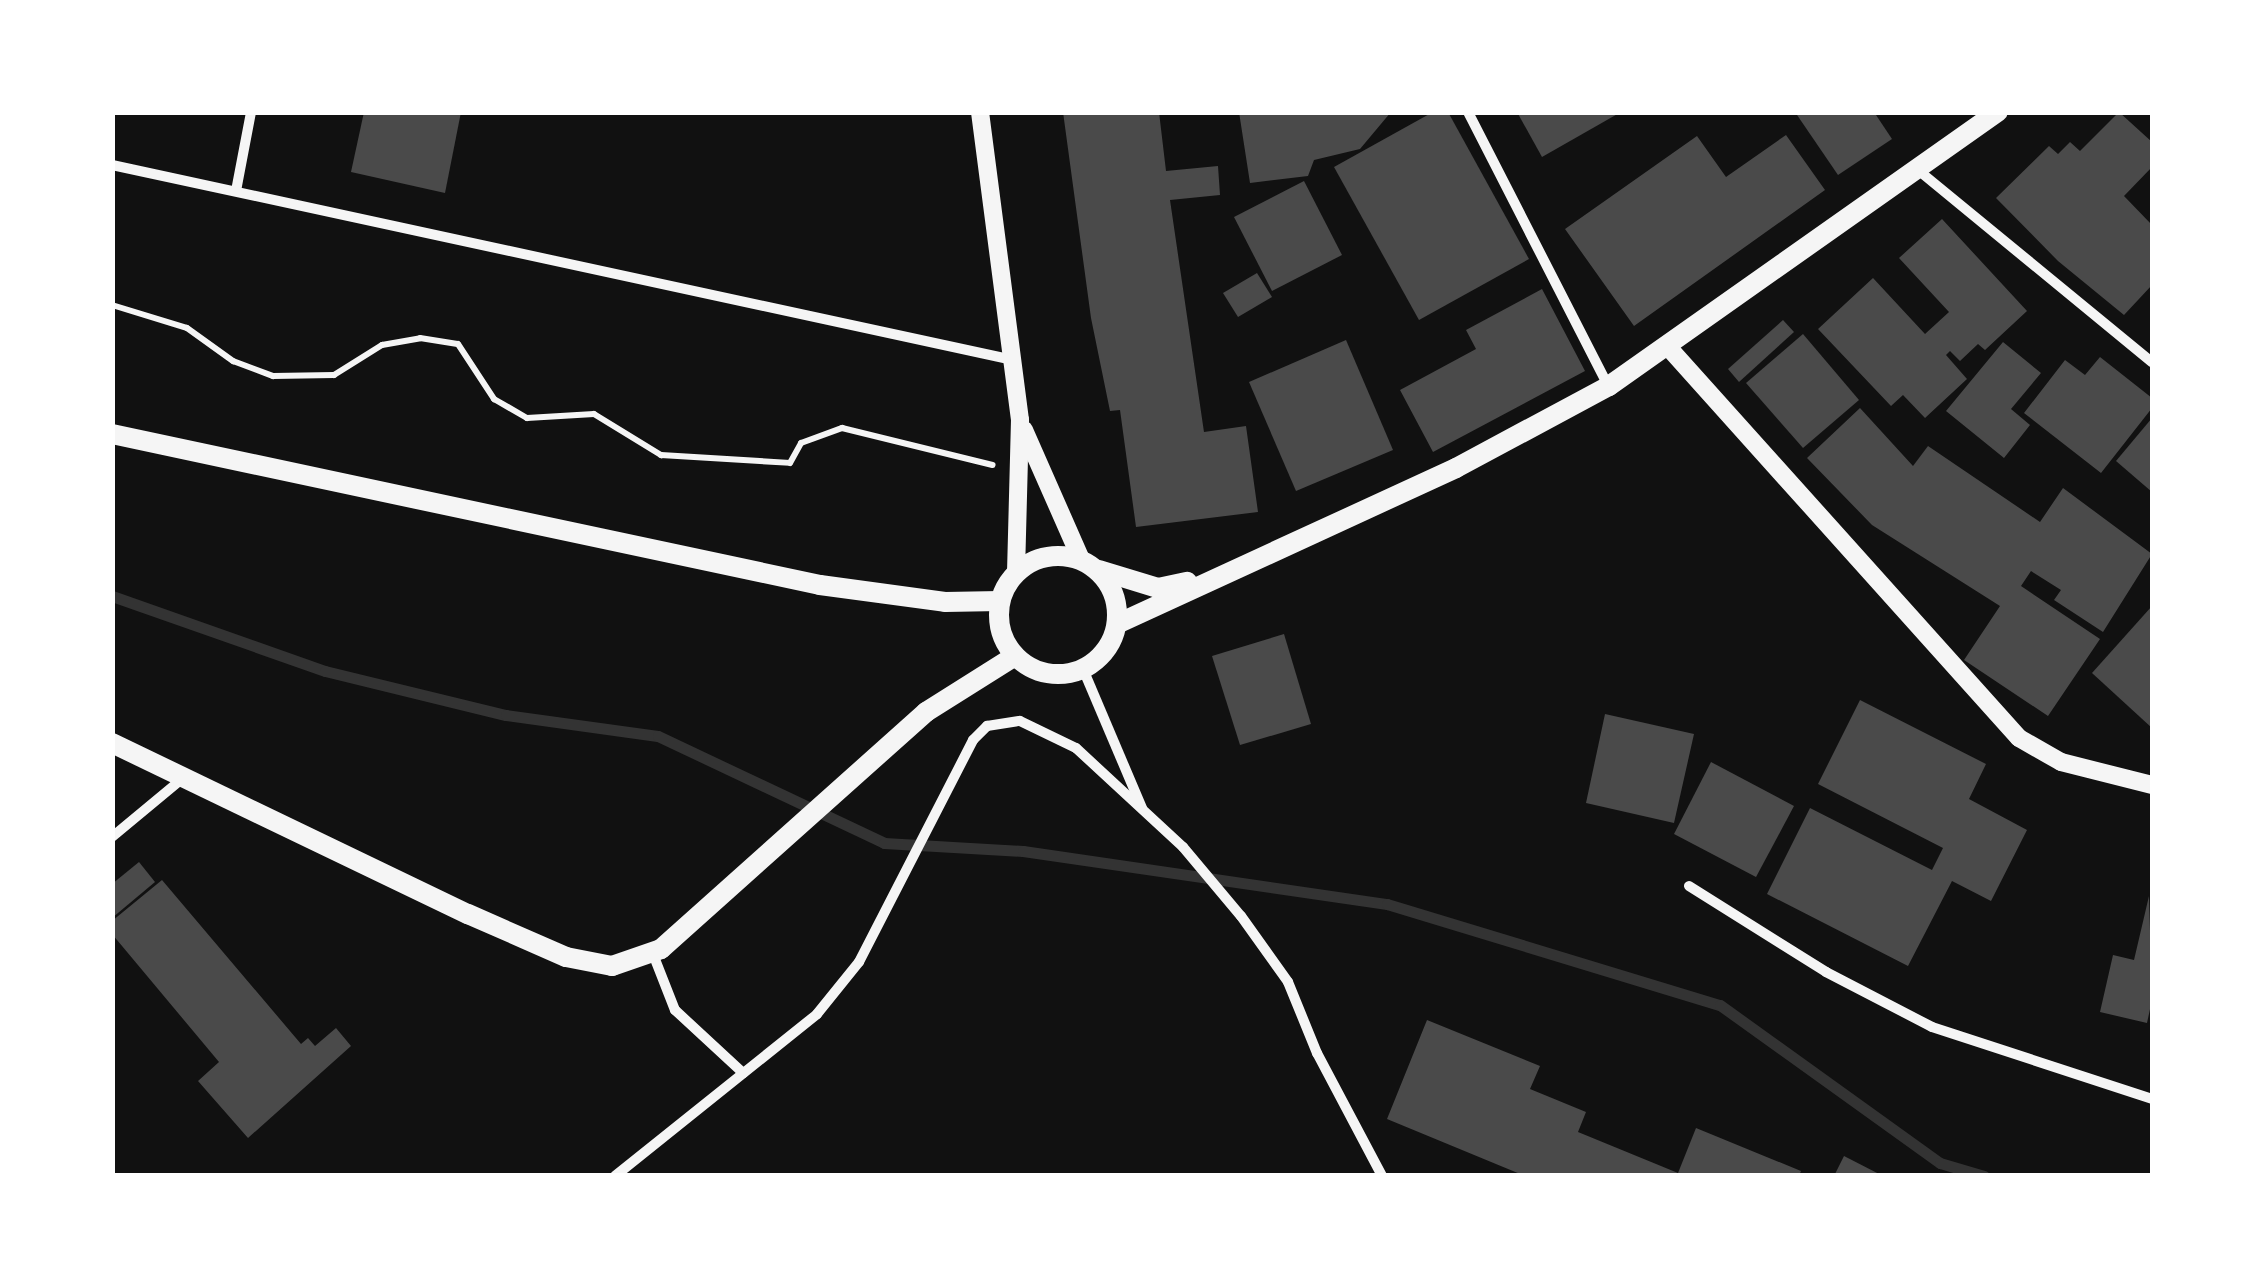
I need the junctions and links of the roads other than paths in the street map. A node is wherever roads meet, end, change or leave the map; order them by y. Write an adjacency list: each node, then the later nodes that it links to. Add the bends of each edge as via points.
1 (251, 112): 7 (street)
2 (980, 112): 9 (street)
3 (1468, 112): 11 (street)
4 (1998, 112): 6 (main road)
5 (112, 165): 7 (street)
6 (1918, 170): 8 (main road); 10 (street)
7 (236, 192): 9 (street)
8 (1669, 348): 11 (main road); 23 (street, via 2019,738 2061,762)
9 (1013, 360): 12 (street)
10 (2152, 362)
11 (1609, 386): 16 (main road, via 1456,468)
12 (1020, 420): 14 (street); 15 (street)
13 (112, 434): 17 (main road, via 820,585 927,600)
14 (1089, 564): 15 (main road, via 1046,556); 16 (main road, via 1158,588); 18 (main road, via 1114,594)
15 (1016, 572): 17 (main road)
16 (1218, 576): 18 (main road)
17 (1000, 601): 19 (main road, via 1001,630)
18 (1118, 624): 20 (main road, via 1100,658)
19 (1015, 656): 20 (main road, via 1045,673); 27 (main road, via 926,712)
20 (1084, 669): 24 (street)
21 (112, 742): 22 (main road)
22 (184, 777): 25 (street); 27 (main road, via 566,957 612,966)
23 (2152, 785)
24 (1144, 814): 28 (street, via 1076,748 1032,722 987,726 932,817 860,962 817,1014); 31 (street, via 1183,847 1288,982)
25 (112, 837)
26 (1689, 886): 29 (street, via 1826,972 1932,1027)
27 (653, 954): 28 (street, via 675,1010)
28 (743, 1072): 30 (street)
29 (2152, 1099)
30 (615, 1176)
31 (1382, 1176)

